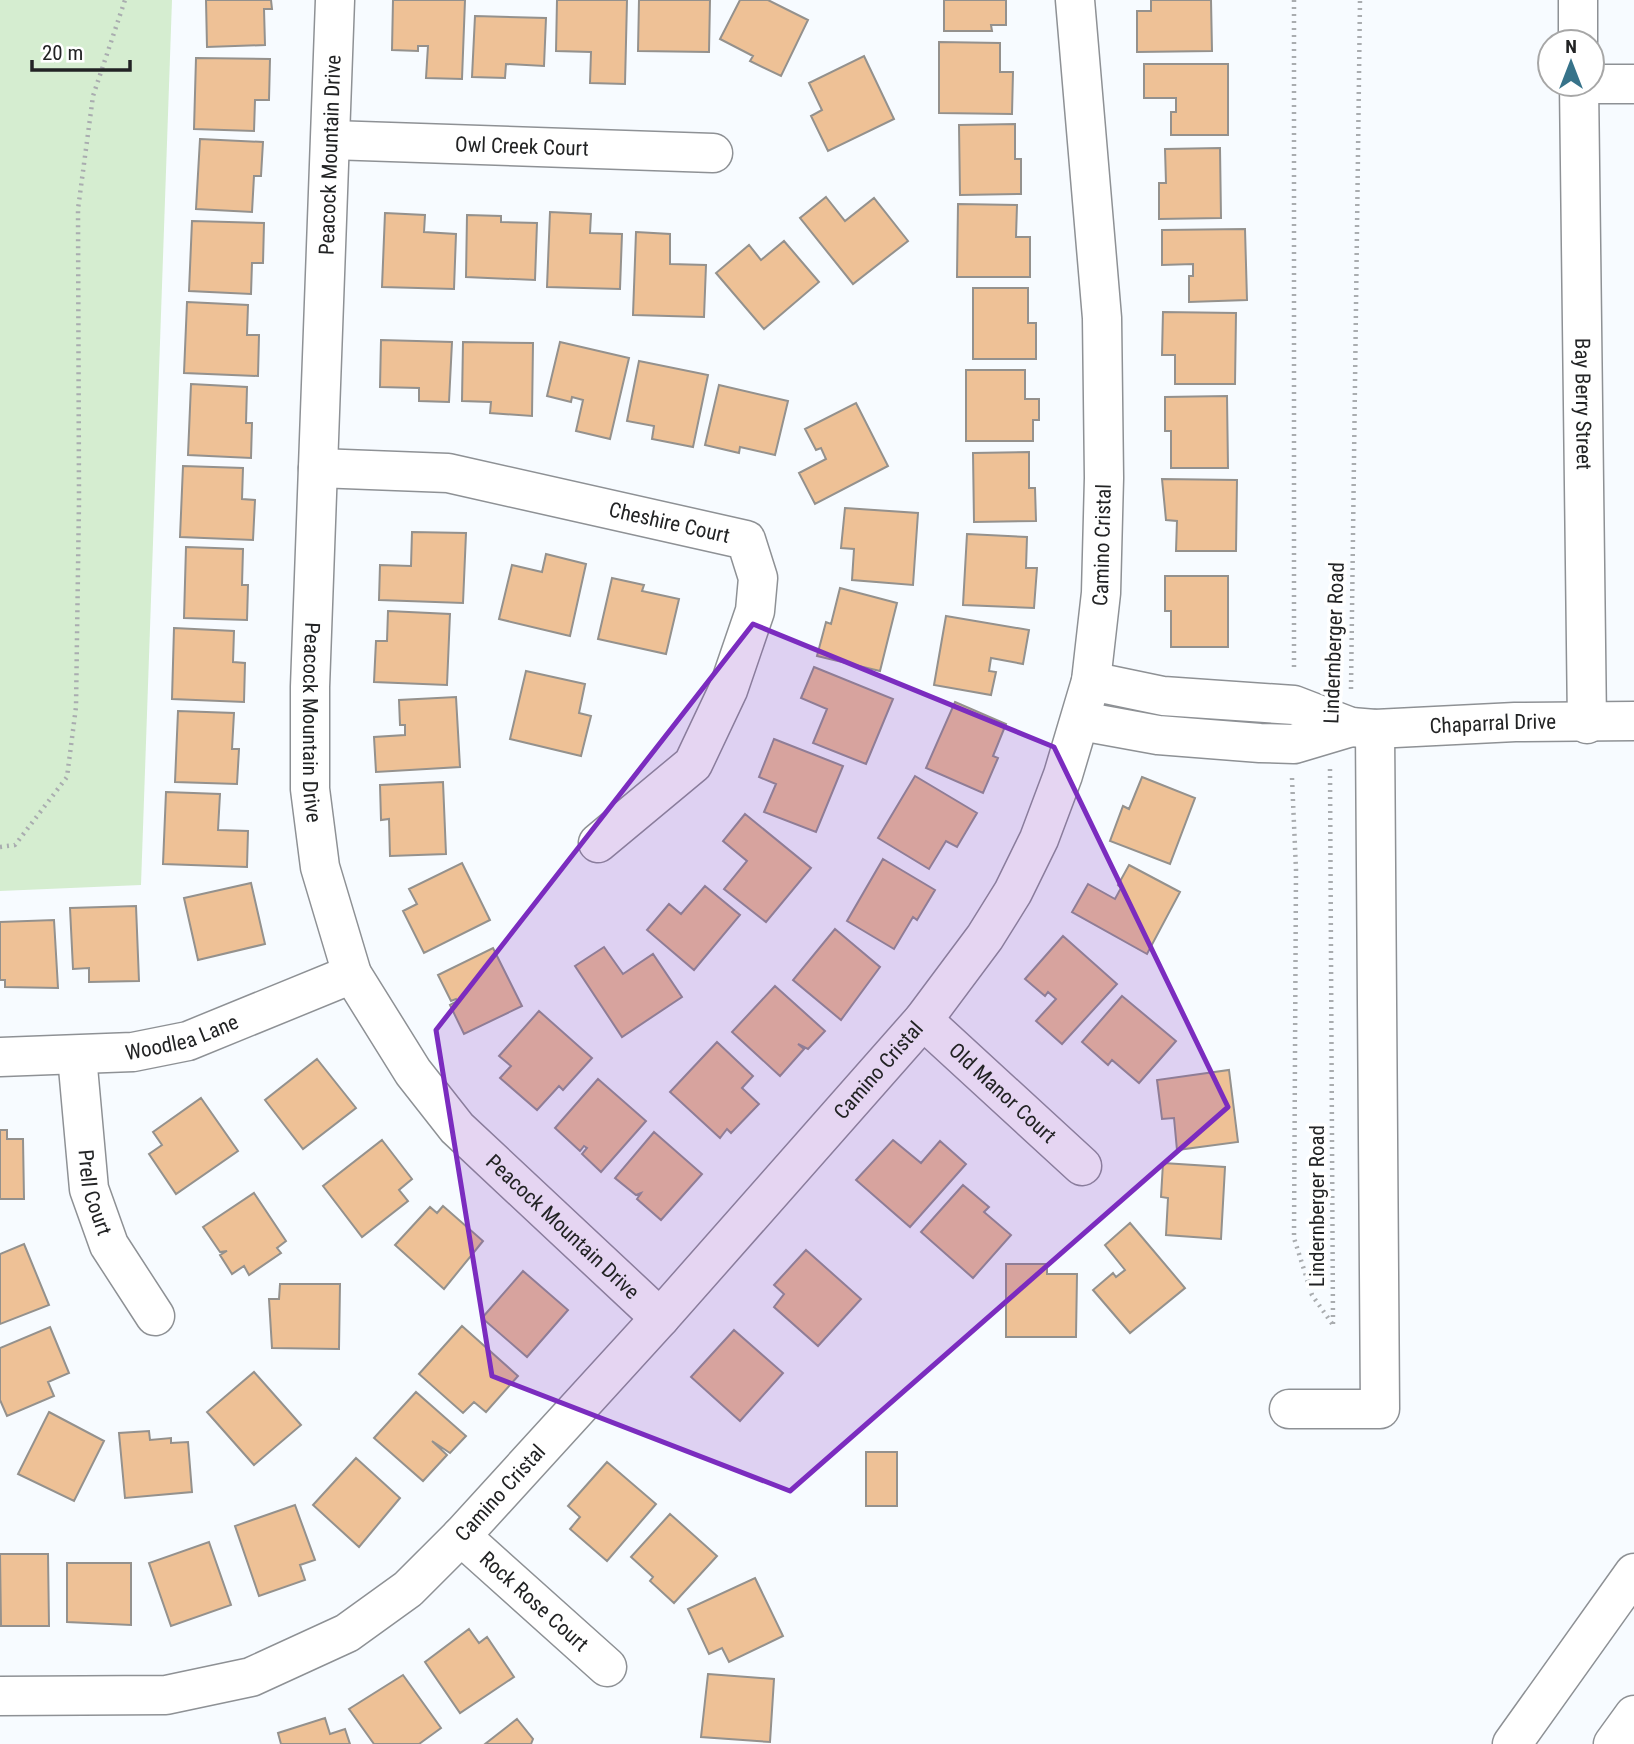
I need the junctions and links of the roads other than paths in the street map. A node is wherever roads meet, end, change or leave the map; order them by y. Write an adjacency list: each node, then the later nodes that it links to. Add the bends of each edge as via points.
1 (335, 0): 8 (street, Peacock Mountain Drive)
2 (1075, 0): 11 (street, Camino Cristal, via 1102,318 1101,593)
3 (1578, 0): 4 (street)
4 (1578, 28)
5 (1606, 84): 6 (street)
6 (1634, 84)
7 (1579, 98): 14 (street, Bay Berry Street)
8 (331, 140): 9 (street, Owl Creek Court); 10 (street, Peacock Mountain Drive)
9 (713, 153)
10 (318, 468): 16 (street, Cheshire Court, via 448,473 746,540 758,578 755,611 728,690 693,764); 17 (street, Peacock Mountain Drive, via 310,789 320,867)
11 (1091, 681): 12 (street, Camino Cristal); 15 (street, Chaparral Drive, via 1163,696 1294,705)
12 (1081, 721): 15 (street, Chaparral Drive, via 1158,735 1294,744); 18 (street, Camino Cristal, via 1040,839 1013,892)
13 (1634, 721): 14 (street, Chaparral Drive)
14 (1587, 724): 15 (street, Chaparral Drive)
15 (1363, 728): 24 (street, via 1380,1409)
16 (598, 843)
17 (352, 974): 19 (street, Woodlea Lane, via 188,1041 133,1052); 23 (street, Peacock Mountain Drive, via 413,1072 457,1128)
18 (923, 1020): 21 (street, Old Manor Court); 23 (street, Camino Cristal)
19 (77, 1056): 20 (street, Woodlea Lane); 22 (street, Prell Court, via 89,1189 109,1245)
20 (0, 1057)
21 (1082, 1166)
22 (155, 1316)
23 (660, 1318): 25 (street, Camino Cristal)
24 (1289, 1409)
25 (461, 1536): 27 (street, Rock Rose Court); 28 (street, Camino Cristal, via 408,1589 347,1633 251,1677 166,1695)
26 (1634, 1573): 30 (street)
27 (607, 1667)
28 (0, 1696)
29 (1634, 1716): 31 (street)
30 (1512, 1744)
31 (1613, 1744)

